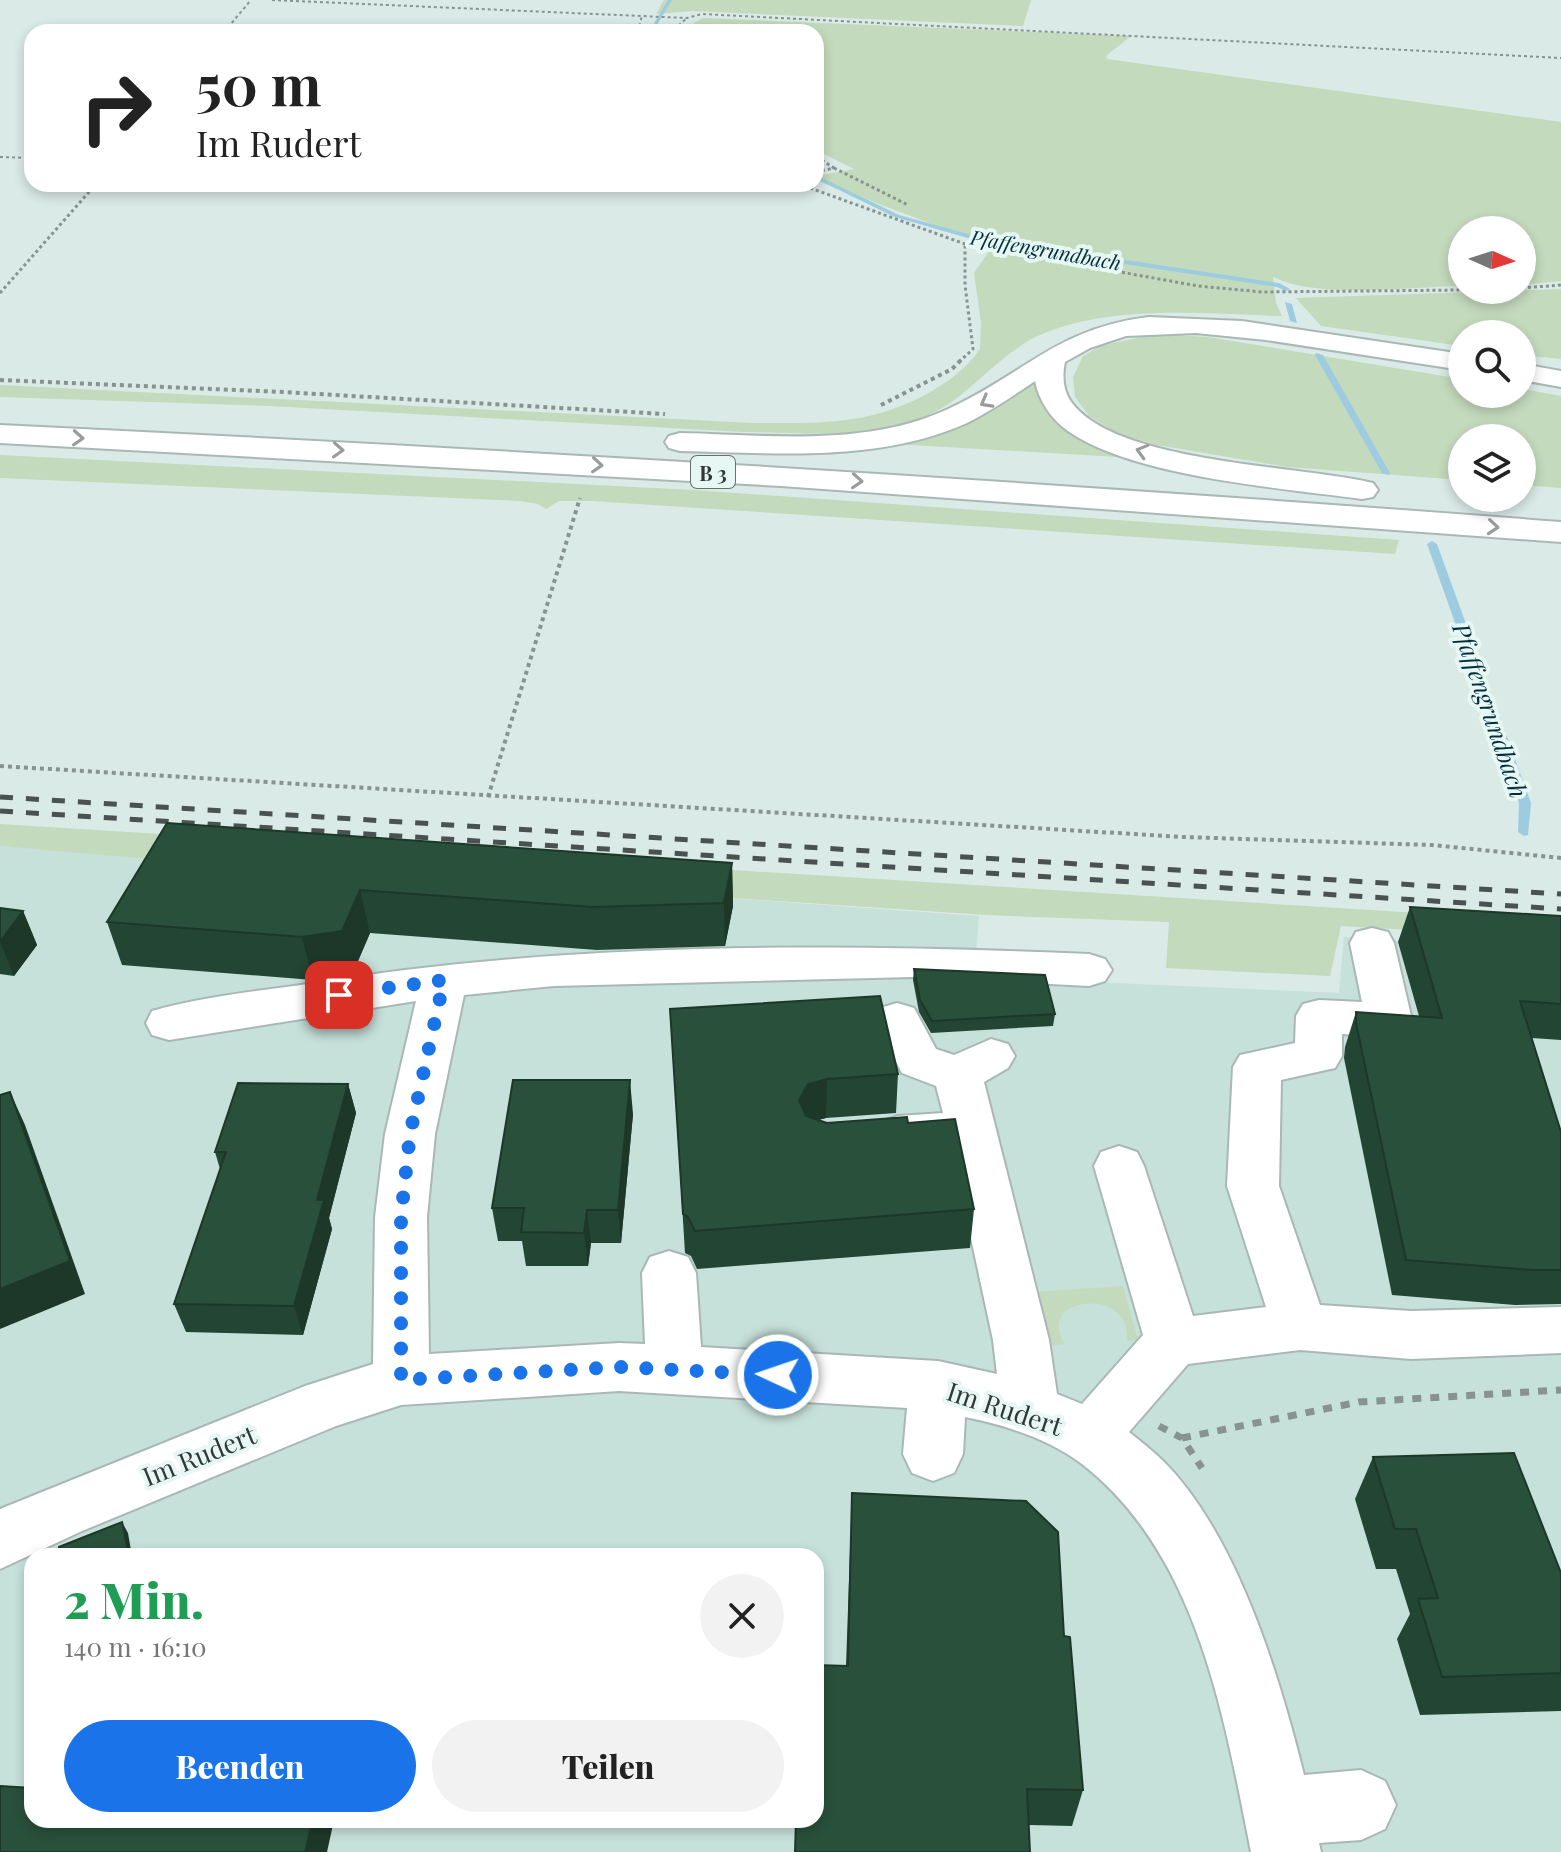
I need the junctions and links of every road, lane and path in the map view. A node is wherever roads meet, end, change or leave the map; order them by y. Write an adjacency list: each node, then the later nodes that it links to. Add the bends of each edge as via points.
1 (251, 0): 5 (path)
2 (272, 0): 3 (path)
3 (642, 15): 4 (path); 6 (path)
4 (687, 18): 7 (path); 8 (path, via 702,14 1232,38)
5 (231, 24)
6 (640, 24)
7 (680, 24)
8 (1561, 58)
9 (0, 157): 10 (path)
10 (24, 158)
11 (824, 161): 12 (path)
12 (834, 168): 13 (path); 16 (path)
13 (824, 171)
14 (89, 192): 21 (path)
15 (821, 192): 17 (path)
16 (908, 205)
17 (965, 244): 20 (path, via 1198,286 1262,292); 29 (path, via 973,349 952,369)
18 (1561, 285): 19 (path)
19 (1536, 287)
20 (1448, 290)
21 (0, 293)
22 (1051, 360): 23 (main road, B 3, via 1107,332 1186,325 1271,332); 33 (main road, B 3, one-way to 33, via 973,409 896,435 776,443); 34 (main road, B 3, one-way to 22, via 1182,461 1112,442 1086,430 1058,404 1049,389)
23 (1448, 360)
24 (1536, 370): 25 (main road)
25 (1561, 370)
26 (1536, 373): 27 (main road)
27 (1561, 379)
28 (0, 380): 31 (path)
29 (876, 407)
30 (0, 413): 33 (main road, B 3)
31 (678, 414)
32 (0, 434): 37 (main road, B 3, one-way to 37, via 705,471)
33 (558, 440): 34 (main road, B 3)
34 (1412, 497): 36 (main road, B 3)
35 (580, 498): 39 (path)
36 (1561, 509)
37 (1561, 532)
38 (0, 766): 39 (path)
39 (488, 797): 40 (path, via 1167,836 1432,845)
40 (1561, 858)
41 (1372, 943): 50 (main road, via 1389,1020 1319,1016 1318,1056 1257,1067 1253,1186)
42 (1089, 970): 43 (main road, via 913,962 554,970)
43 (444, 980): 45 (main road); 54 (main road, via 410,1134 401,1217)
44 (897, 1020): 46 (main road, via 919,1061 975,1066)
45 (169, 1023)
46 (972, 1130): 47 (main road); 57 (main road, via 1021,1340)
47 (855, 1138)
48 (1119, 1166): 52 (main road)
49 (669, 1273): 53 (main road)
50 (1300, 1327): 51 (main road, via 1411,1335); 52 (main road)
51 (1561, 1330)
52 (1173, 1342): 58 (main road)
53 (674, 1369): 54 (main road, Im Rudert, via 558,1369); 55 (main road, Im Rudert)
54 (401, 1380): 61 (main road, Im Rudert, via 311,1409)
55 (938, 1386): 57 (main road, Im Rudert); 60 (main road)
56 (1561, 1390): 59 (path, via 1359,1402)
57 (1031, 1411): 58 (main road, Im Rudert)
58 (1090, 1438): 63 (main road, Im Rudert, via 1123,1461 1150,1490 1201,1568 1226,1625)
59 (1182, 1438)
60 (933, 1454)
61 (0, 1540)
62 (1361, 1805): 63 (main road)
63 (1282, 1832)

